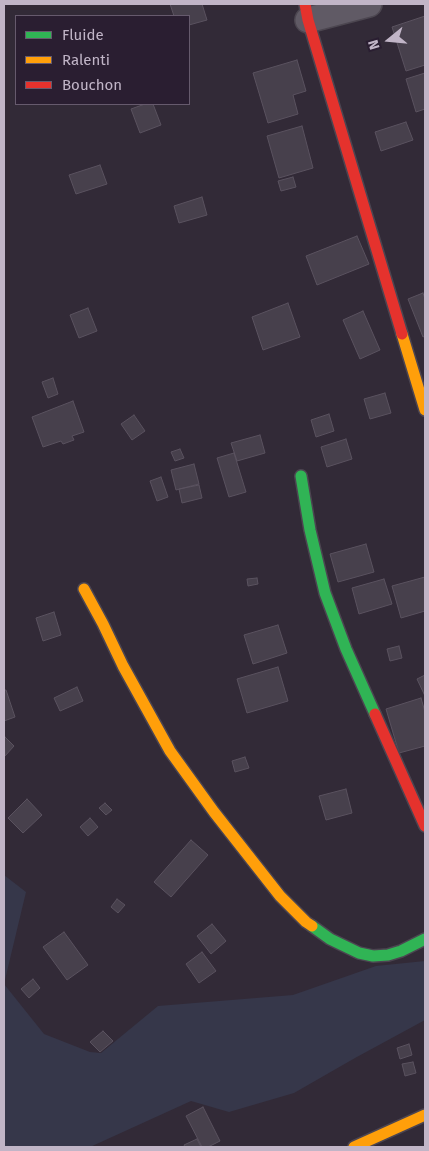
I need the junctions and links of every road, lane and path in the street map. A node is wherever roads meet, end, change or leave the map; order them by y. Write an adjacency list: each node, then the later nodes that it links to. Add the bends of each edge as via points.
1 (369, 4): 2 (street)
2 (307, 12): 3 (street)
3 (425, 410)
4 (301, 476): 6 (street, via 310,530 328,601 346,650)
5 (84, 589): 7 (street, via 122,666 170,751 280,896 306,922 330,939 359,953 388,955)
6 (425, 826)
7 (425, 939)
8 (425, 1115): 9 (street)
9 (354, 1147)

